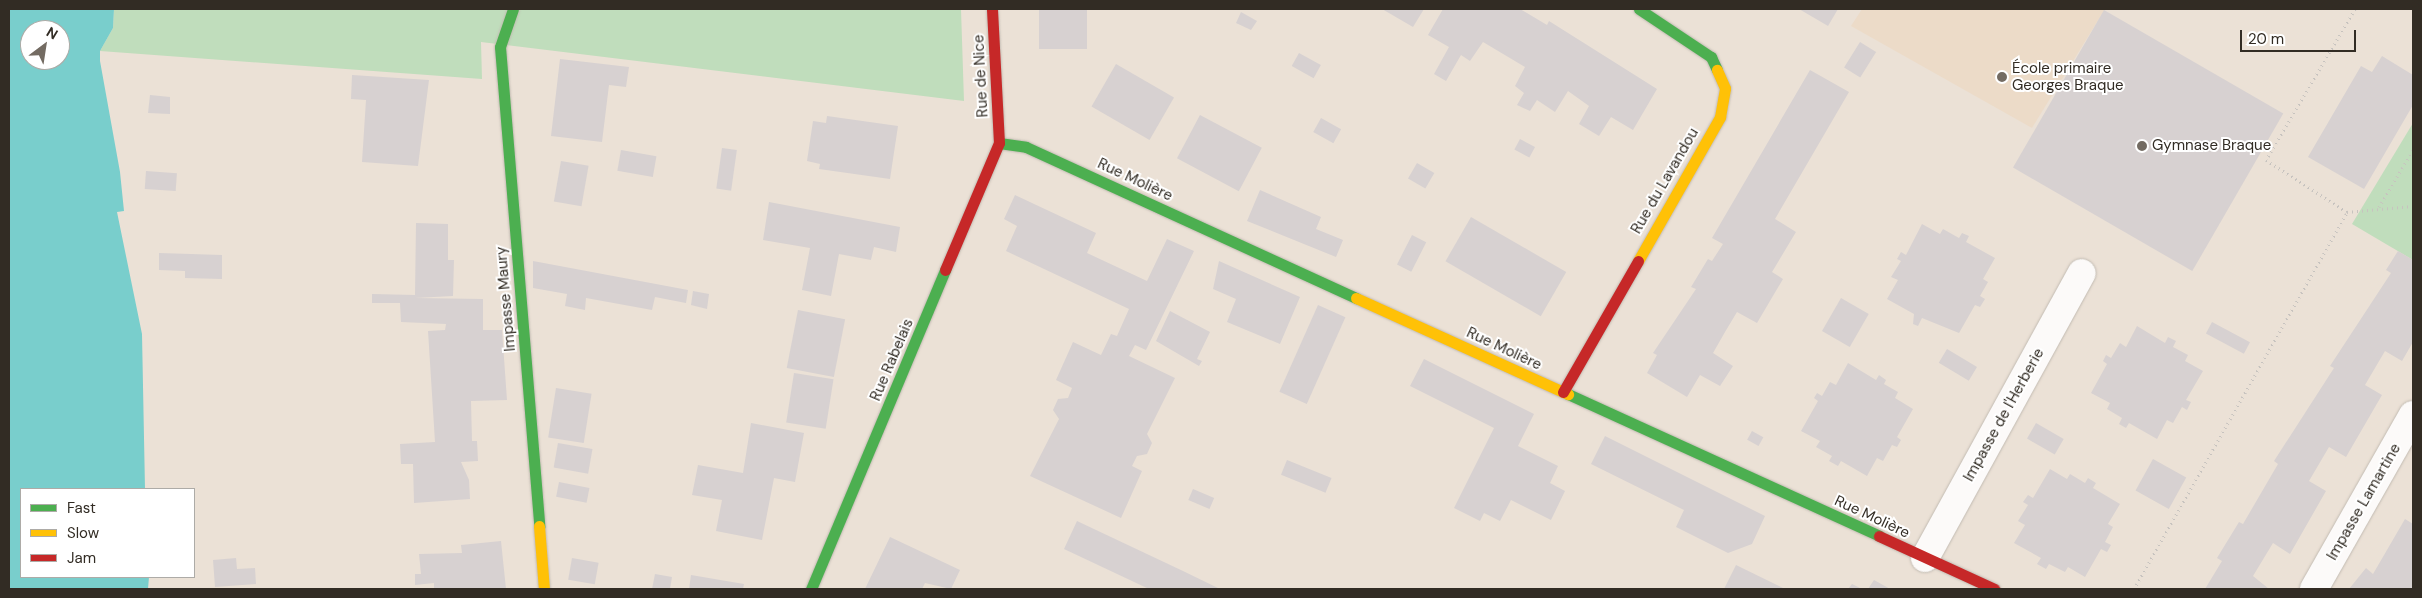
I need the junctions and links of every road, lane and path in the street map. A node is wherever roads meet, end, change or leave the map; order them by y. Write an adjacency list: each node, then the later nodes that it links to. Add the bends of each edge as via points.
1 (513, 9): 14 (street, Impasse Maury, via 500,47)
2 (992, 9): 5 (street, Rue de Nice)
3 (1639, 9): 11 (street, Rue du Lavandou, via 1711,57 1725,88 1720,117)
4 (2355, 9): 9 (path, via 2266,160)
5 (999, 142): 11 (street, Rue Molière, via 1026,147); 15 (street, Rue Rabelais)
6 (2413, 150): 8 (path)
7 (2413, 206): 8 (path)
8 (2379, 207): 9 (path)
9 (2348, 212): 17 (path)
10 (2082, 272): 13 (street, Impasse de l'Herberie)
11 (1563, 392): 13 (street, Rue Molière)
12 (2413, 416): 18 (street, Impasse Lamartine)
13 (1925, 558): 16 (street, Rue Molière)
14 (544, 589)
15 (811, 589)
16 (1994, 589)
17 (2134, 589)
18 (2314, 589)

